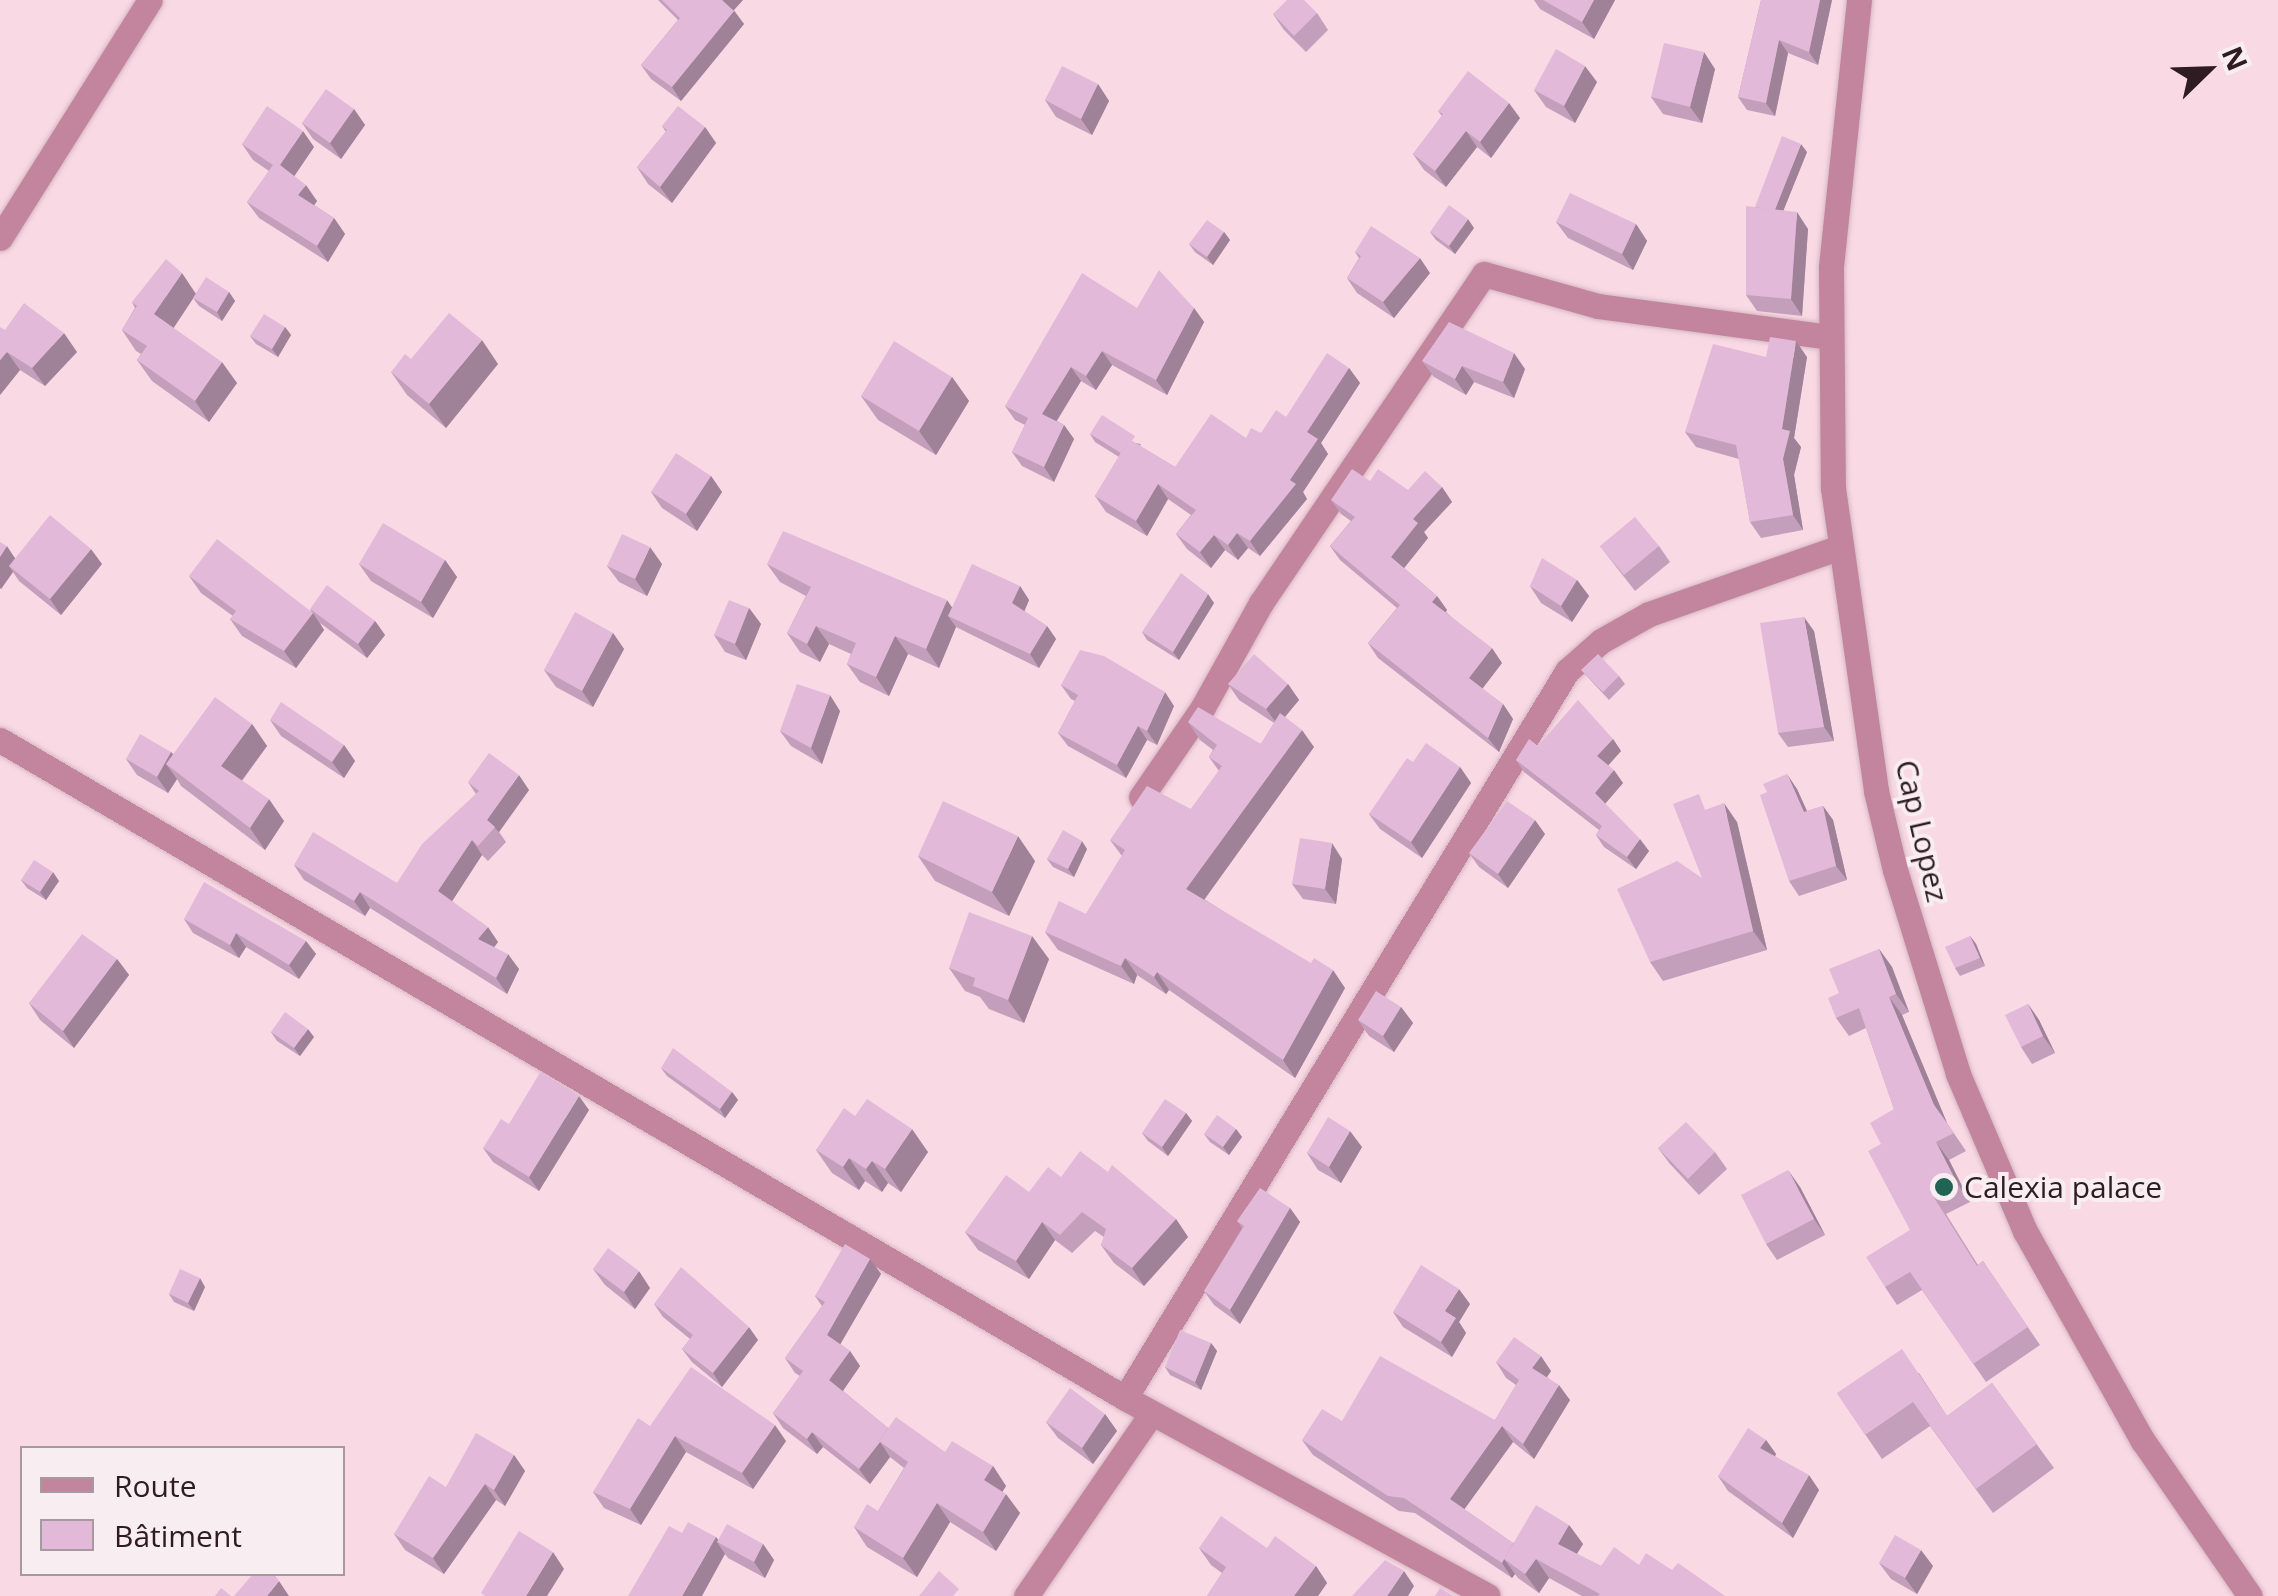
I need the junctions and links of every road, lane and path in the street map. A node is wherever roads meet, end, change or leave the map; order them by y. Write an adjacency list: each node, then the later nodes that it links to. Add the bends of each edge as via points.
1 (150, 0): 3 (street)
2 (1859, 0): 4 (street, Cap Lopez, via 1835,202)
3 (0, 238)
4 (1830, 337): 5 (street, Cap Lopez); 7 (street, via 1598,306 1484,274 1261,603)
5 (1840, 547): 8 (street, via 1649,614 1601,641 1567,671); 14 (street, Cap Lopez, via 1876,791 1958,1074 2025,1231 2091,1354)
6 (0, 740): 8 (street)
7 (1141, 797)
8 (1125, 1398): 9 (street)
9 (1152, 1413): 10 (street); 12 (street)
10 (1398, 1542): 11 (street); 13 (street)
11 (1380, 1569)
12 (1026, 1596)
13 (1488, 1596)
14 (2250, 1596)

